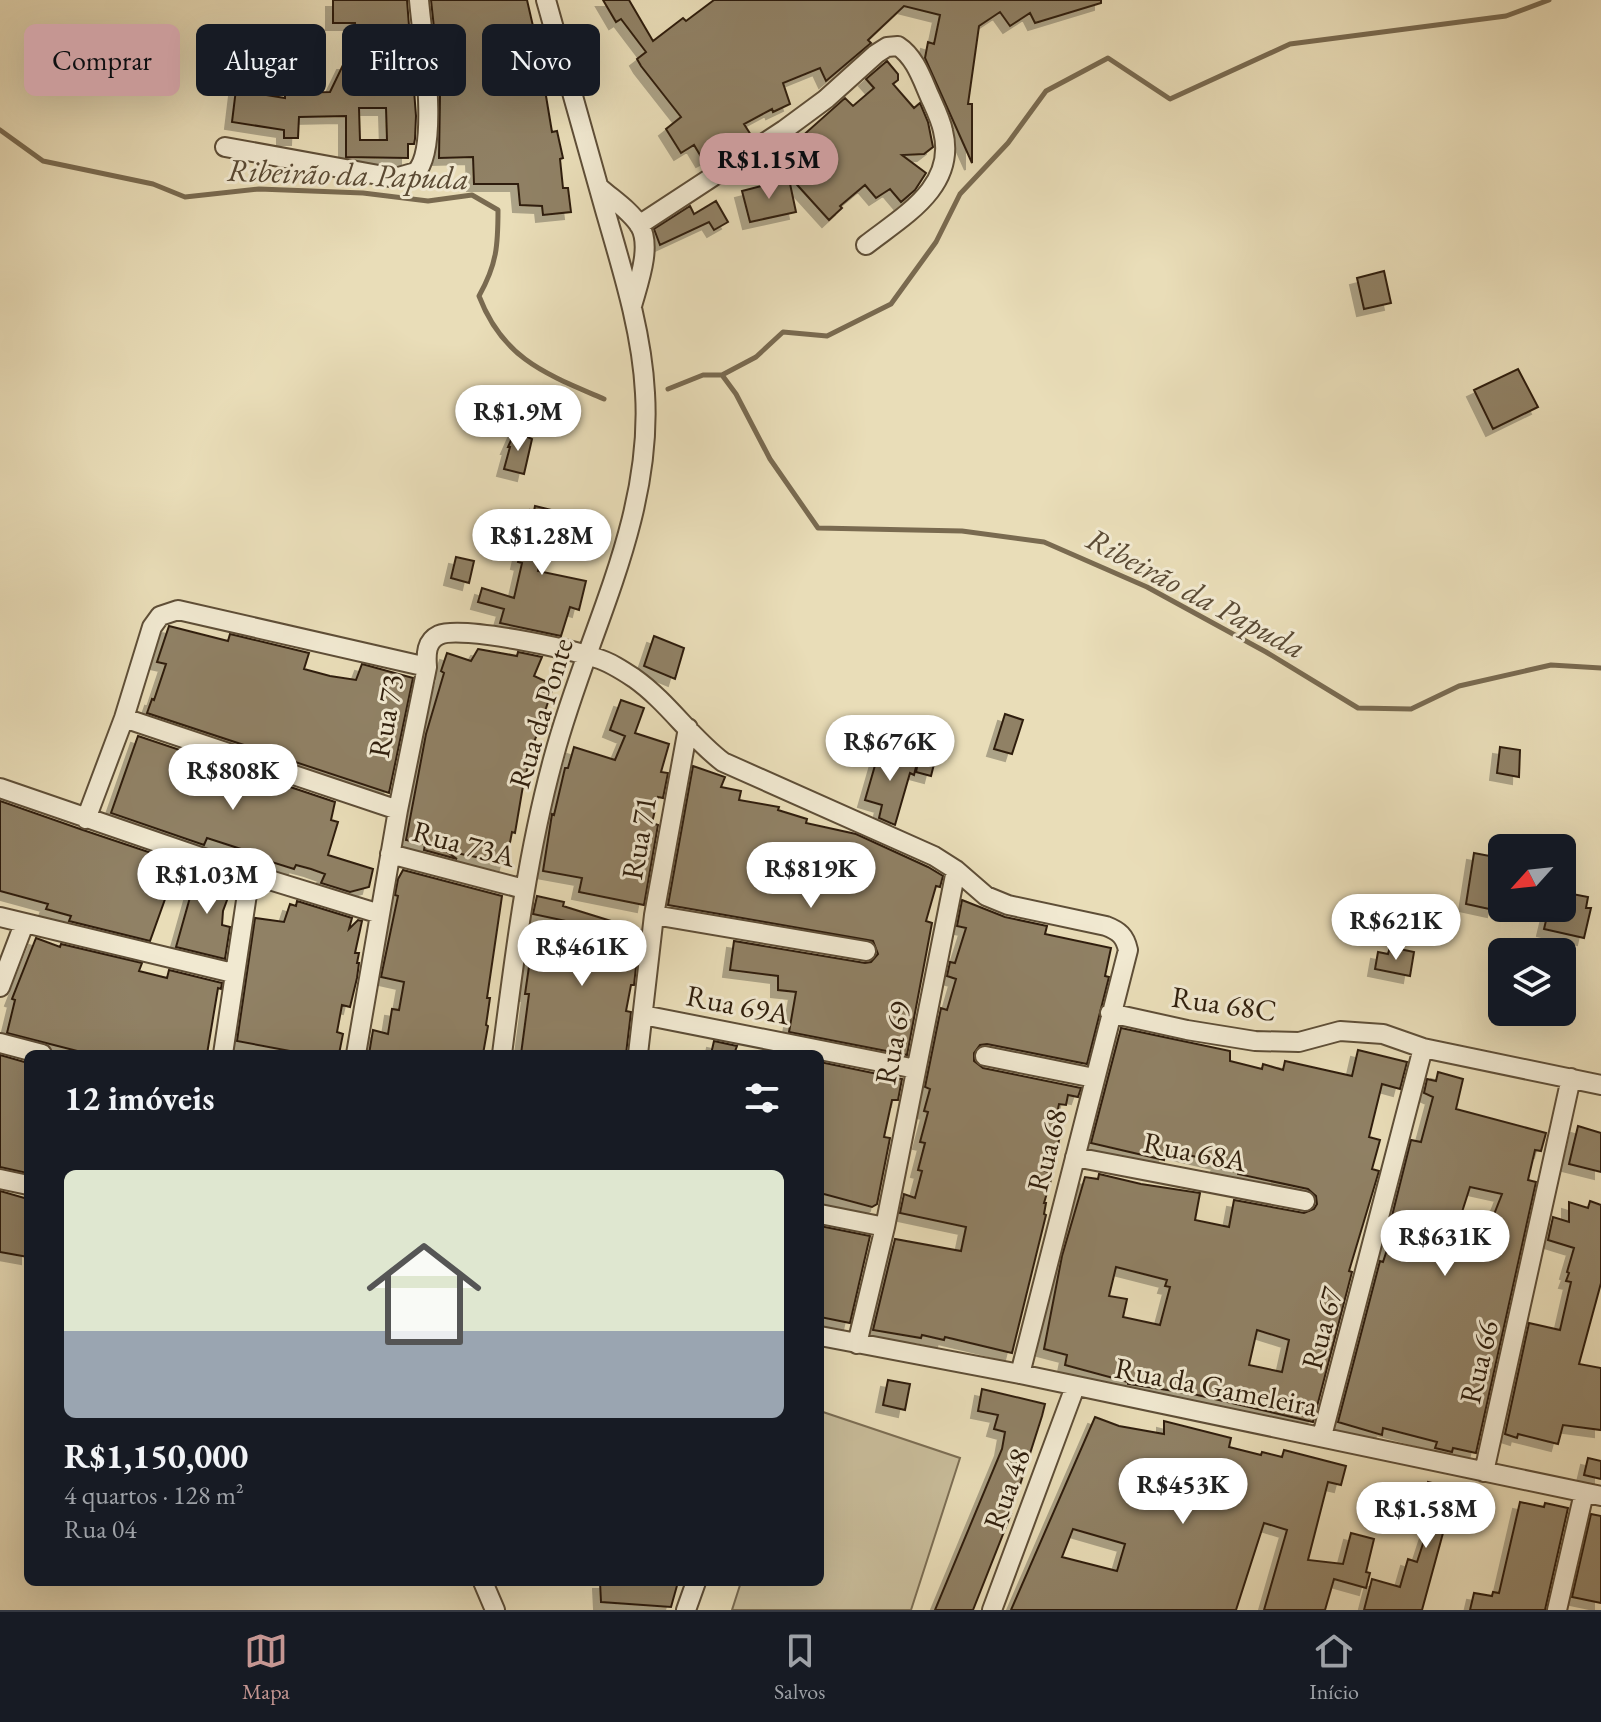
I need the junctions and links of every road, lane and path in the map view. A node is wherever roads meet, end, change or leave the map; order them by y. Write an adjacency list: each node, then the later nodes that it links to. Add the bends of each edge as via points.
1 (419, 0): 3 (street, via 429,124 426,155 416,172 395,178)
2 (546, 0): 4 (street, Rua da Ponte)
3 (225, 147)
4 (598, 186): 5 (street); 7 (street, Rua da Ponte)
5 (639, 225): 6 (street, via 784,130 876,54 898,46 912,59 941,123 942,172 927,197); 7 (street, via 644,250)
6 (866, 245)
7 (631, 308): 8 (street, Rua da Ponte, via 645,393 644,452 629,533)
8 (586, 655): 9 (street, via 449,632 429,646); 11 (street, via 644,686); 18 (street, Rua da Ponte, via 554,753)
9 (427, 667): 10 (street, Rua 73, via 171,611 152,627); 13 (street, Rua 73)
10 (124, 718): 13 (street); 14 (street)
11 (688, 728): 16 (street, via 723,762); 20 (street, Rua 71)
12 (0, 788): 14 (street)
13 (398, 810): 15 (street, Rua 73)
14 (86, 819): 17 (street)
15 (390, 854): 18 (street, Rua 73A); 19 (street, Rua 73)
16 (956, 870): 26 (street, Rua 68, via 997,901 1118,931 1128,950); 38 (street, Rua 69)
17 (250, 874): 19 (street); 24 (street)
18 (524, 889): 33 (street, Rua da Ponte)
19 (380, 914): 32 (street, Rua 73)
20 (654, 915): 23 (street); 27 (street, Rua 71)
21 (0, 917): 22 (street)
22 (24, 924): 24 (street); 25 (street)
23 (866, 951)
24 (233, 973): 31 (street)
25 (0, 987)
26 (1110, 1013): 29 (street, Rua 68C, via 1255,1041 1299,1042 1340,1031 1383,1034); 39 (street, Rua 68)
27 (643, 1015): 34 (street, Rua 71); 35 (street, Rua 69A)
28 (0, 1043): 30 (street)
29 (1423, 1048): 40 (street, Rua 68C); 52 (street, Rua 67)
30 (27, 1050)
31 (223, 1050)
32 (357, 1050)
33 (503, 1050)
34 (639, 1050)
35 (820, 1050)
36 (824, 1051): 38 (street, Rua 69A)
37 (985, 1056): 39 (street)
38 (916, 1069): 47 (street, Rua 69)
39 (1094, 1078): 42 (street, Rua 68)
40 (1571, 1078): 41 (street, Rua 68C); 53 (street, Rua 66)
41 (1601, 1085)
42 (1075, 1157): 45 (street, Rua 68A); 50 (street, Rua 68)
43 (0, 1179): 44 (street)
44 (24, 1184)
45 (1305, 1201)
46 (824, 1215): 47 (street)
47 (885, 1227): 49 (street, Rua 69)
48 (824, 1337): 49 (street, Rua da Gameleira)
49 (857, 1344): 50 (street, Rua da Gameleira)
50 (1020, 1374): 51 (street, Rua da Gameleira)
51 (1075, 1387): 52 (street, Rua da Gameleira); 59 (street, Rua 48)
52 (1322, 1436): 53 (street, Rua da Gameleira)
53 (1484, 1472): 54 (street, Rua da Gameleira)
54 (1593, 1495): 60 (street)
55 (485, 1586): 57 (street)
56 (695, 1586): 58 (street)
57 (495, 1610)
58 (686, 1610)
59 (992, 1610)
60 (1557, 1610)

